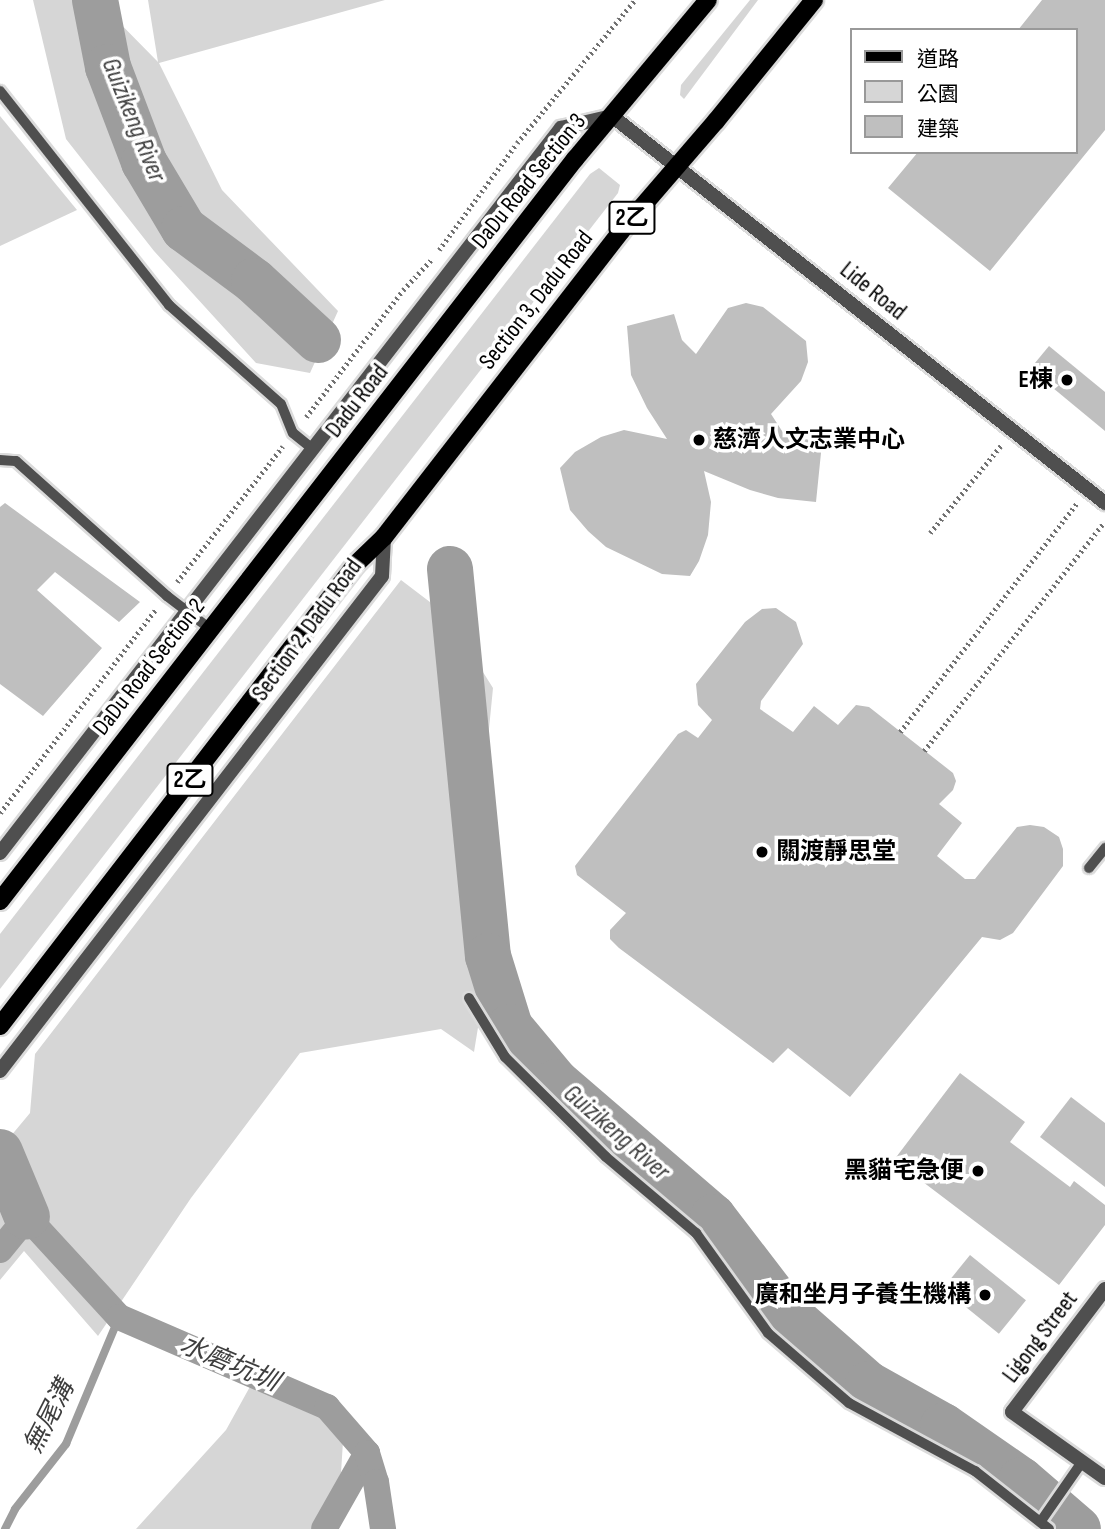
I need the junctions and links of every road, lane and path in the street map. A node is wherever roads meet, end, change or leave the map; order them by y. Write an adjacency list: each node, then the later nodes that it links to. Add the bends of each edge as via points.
1 (635, 0): 9 (path, via 517,143)
2 (708, 0): 5 (main road)
3 (814, 0): 6 (main road, Section 3, Dadu Road / 2乙)
4 (0, 91): 9 (lane, via 169,304 281,404)
5 (612, 116): 6 (street, Lide Road); 7 (main road, DaDu Road Section 3); 10 (street, DaDu Road Section 3, via 561,128)
6 (677, 167): 8 (street, Lide Road); 18 (main road, Section 3, Dadu Road / 2乙, via 621,231)
7 (414, 366): 13 (main road, Dadu Road)
8 (1012, 431): 14 (street, Lide Road); 17 (path)
9 (293, 433): 11 (lane); 19 (path)
10 (326, 433): 11 (street, DaDu Road Section 2)
11 (313, 449): 20 (street, DaDu Road Section 2)
12 (0, 460): 19 (lane, via 16,461)
13 (338, 465): 21 (main road, DaDu Road Section 2)
14 (1087, 490): 15 (street, Lide Road); 22 (path)
15 (1105, 503)
16 (1105, 522): 23 (path)
17 (930, 533)
18 (384, 537): 30 (main road, Section 2, Dadu Road / 2乙, via 356,564); 31 (street, Section 2, Dadu Road, via 382,576)
19 (166, 596): 20 (lane); 24 (path)
20 (188, 612): 21 (lane); 26 (street, DaDu Road Section 2)
21 (209, 628): 28 (main road, DaDu Road Section 2)
22 (900, 732)
23 (924, 751)
24 (0, 813)
25 (1105, 848): 27 (lane)
26 (0, 853)
27 (1089, 868)
28 (0, 901)
29 (470, 998): 35 (lane, via 505,1057 606,1157 696,1233 768,1333 849,1403 975,1471)
30 (0, 1026)
31 (0, 1071)
32 (1105, 1289): 33 (street, Ligong Street, via 1012,1412)
33 (1082, 1462): 34 (street); 35 (lane)
34 (1105, 1478)
35 (1045, 1525)

